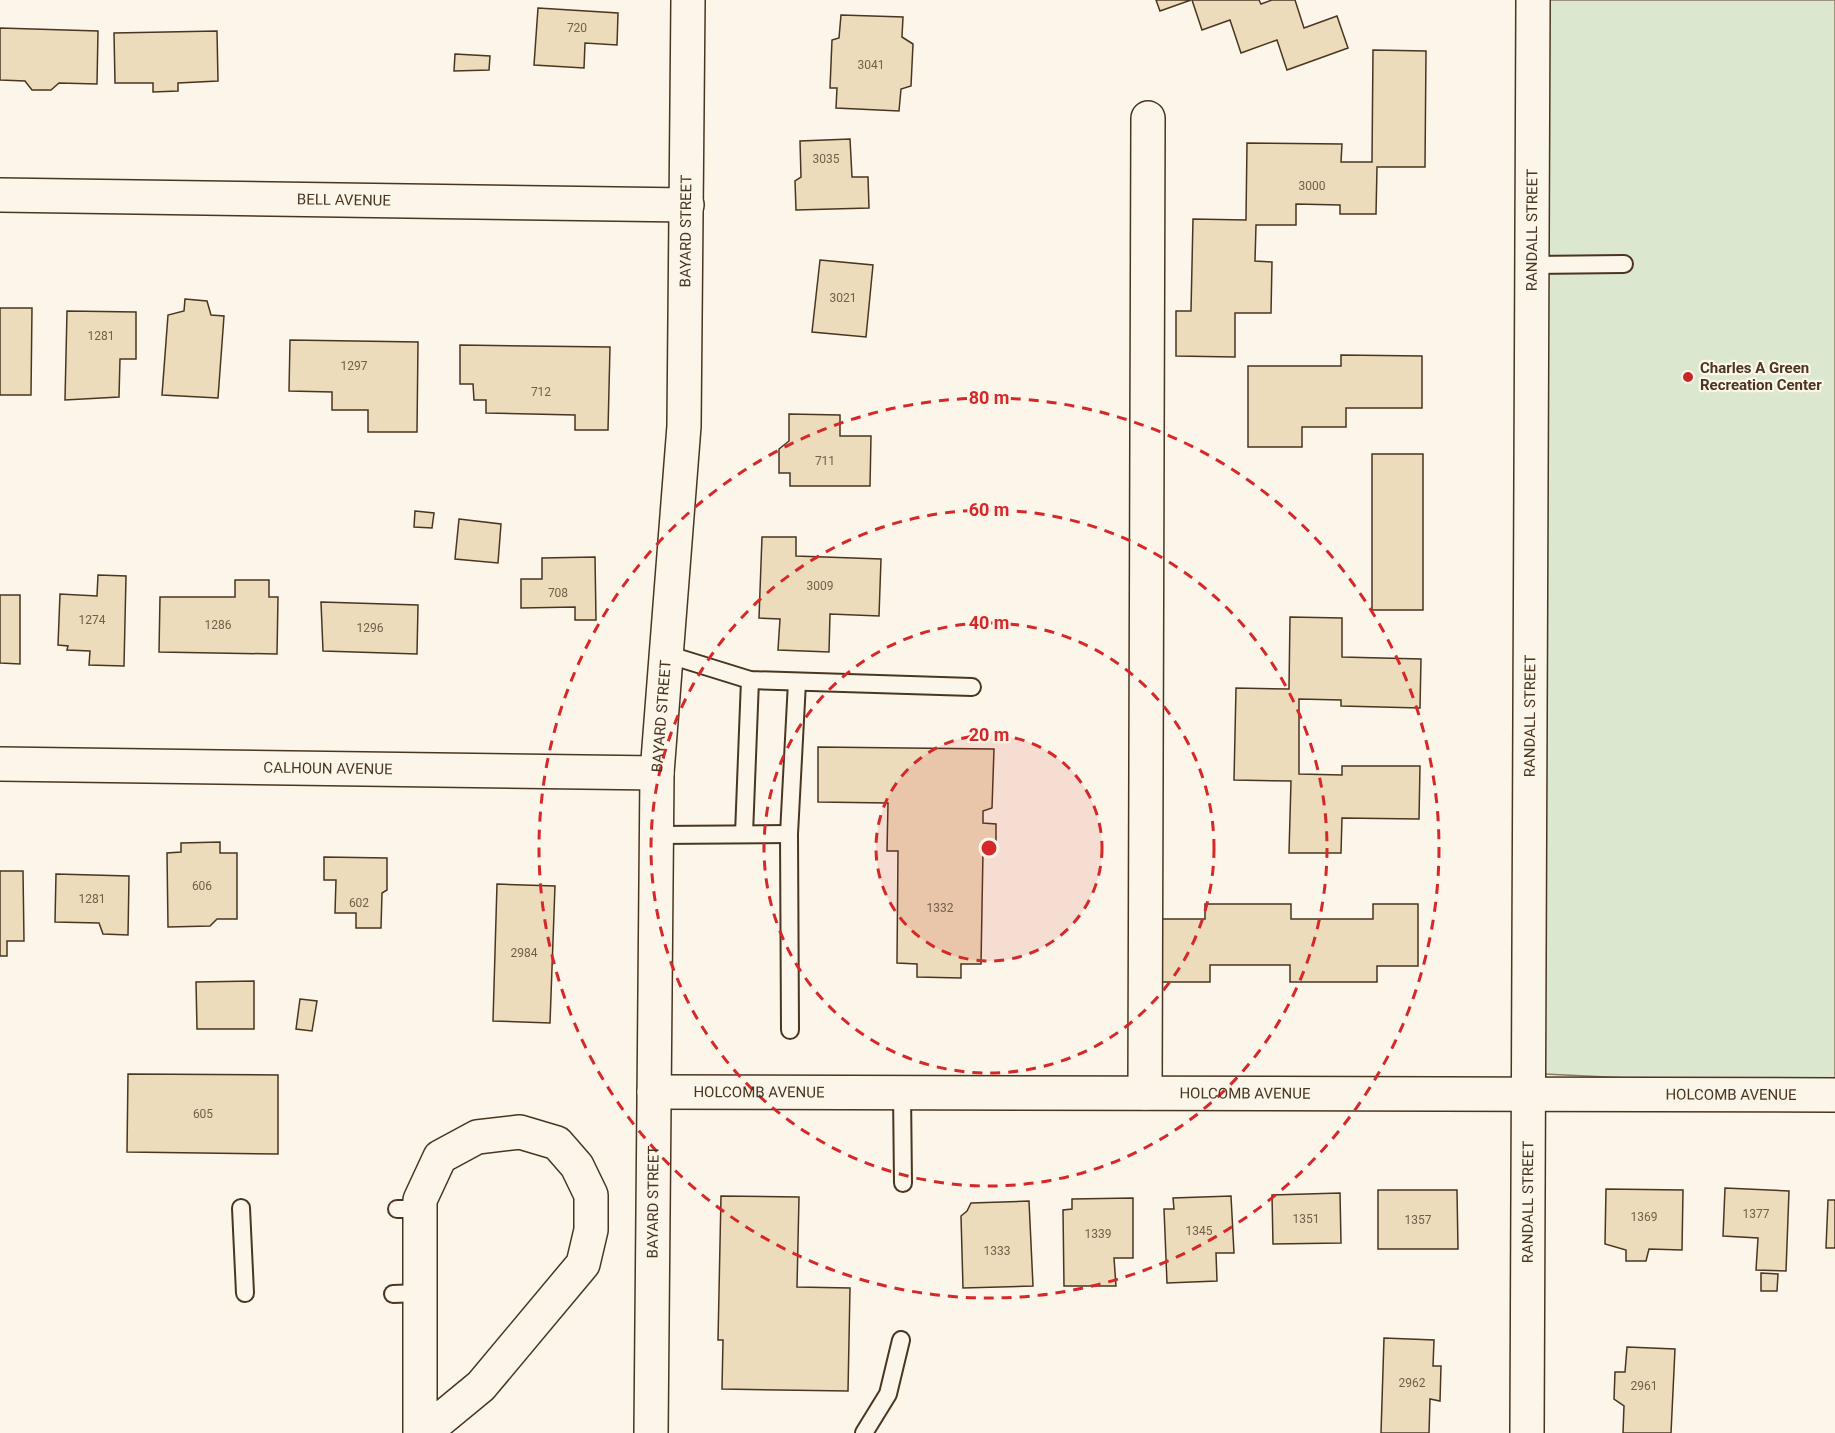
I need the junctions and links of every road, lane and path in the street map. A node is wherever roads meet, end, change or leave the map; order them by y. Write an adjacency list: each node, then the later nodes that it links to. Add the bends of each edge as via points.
1 (688, 0): 5 (street, BAYARD STREET)
2 (1533, 0): 7 (street, RANDALL STREET)
3 (1148, 117): 20 (street)
4 (0, 195): 5 (street, BELL AVENUE)
5 (687, 206): 8 (street, BAYARD STREET, via 684,426)
6 (1624, 264): 7 (lane)
7 (1532, 265): 21 (street, RANDALL STREET)
8 (666, 654): 9 (lane); 13 (street, BAYARD STREET)
9 (750, 680): 10 (lane); 15 (lane)
10 (797, 682): 11 (lane); 16 (lane)
11 (972, 687)
12 (0, 764): 13 (street, CALHOUN AVENUE)
13 (657, 773): 14 (street, BAYARD STREET)
14 (656, 834): 15 (lane); 18 (street, BAYARD STREET)
15 (744, 834): 16 (lane)
16 (789, 834): 17 (lane)
17 (790, 1030)
18 (654, 1092): 19 (street, HOLCOMB AVENUE); 28 (street, BAYARD STREET)
19 (902, 1093): 20 (street, HOLCOMB AVENUE); 23 (lane)
20 (1145, 1094): 21 (street, HOLCOMB AVENUE)
21 (1529, 1094): 22 (street, HOLCOMB AVENUE); 30 (street, RANDALL STREET)
22 (1835, 1095)
23 (903, 1183)
24 (241, 1208): 25 (lane)
25 (245, 1293)
26 (901, 1340): 29 (lane, via 888,1394)
27 (422, 1433): 27 (street, via 407,1294 408,1209 420,1200 440,1157 477,1137 520,1132 557,1143 577,1166 591,1195 591,1230 583,1264 481,1386)
28 (651, 1433)
29 (864, 1433)
30 (1527, 1433)

